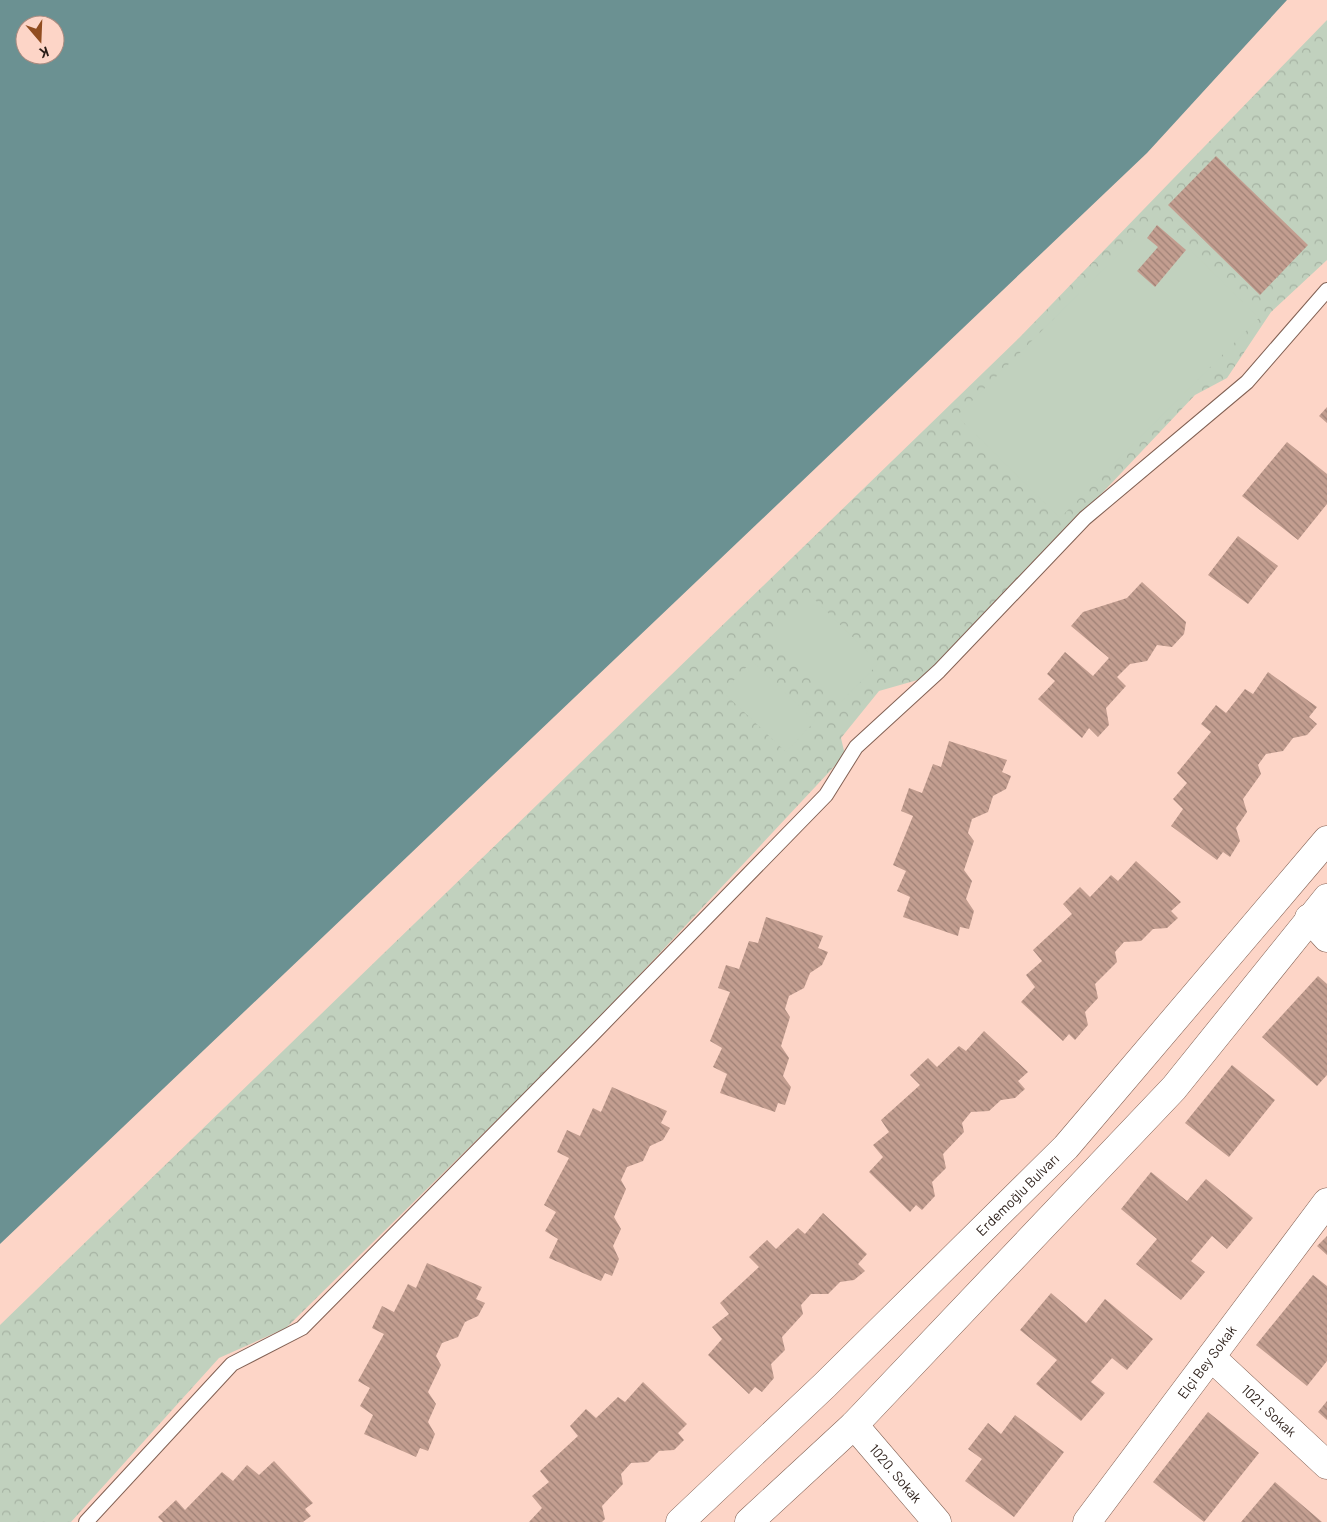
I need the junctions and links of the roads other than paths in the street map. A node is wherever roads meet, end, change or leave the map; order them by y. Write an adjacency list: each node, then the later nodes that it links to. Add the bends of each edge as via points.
1 (1327, 290): 9 (lane, via 1247,382 1085,518 940,671 856,747 826,795 302,1328 232,1364)
2 (1327, 840): 10 (main road, Erdemoğlu Bulvarı, via 1066,1147 825,1385)
3 (1327, 898): 4 (main road)
4 (1318, 928): 7 (main road, via 1174,1088)
5 (1327, 1202): 6 (main road, Elçi Bey Sokak)
6 (1211, 1357): 8 (main road, 1021. Sokak); 13 (main road, Elçi Bey Sokak)
7 (854, 1425): 11 (main road); 12 (main road, 1020. Sokak)
8 (1327, 1465)
9 (86, 1522)
10 (680, 1522)
11 (749, 1522)
12 (937, 1522)
13 (1087, 1522)

